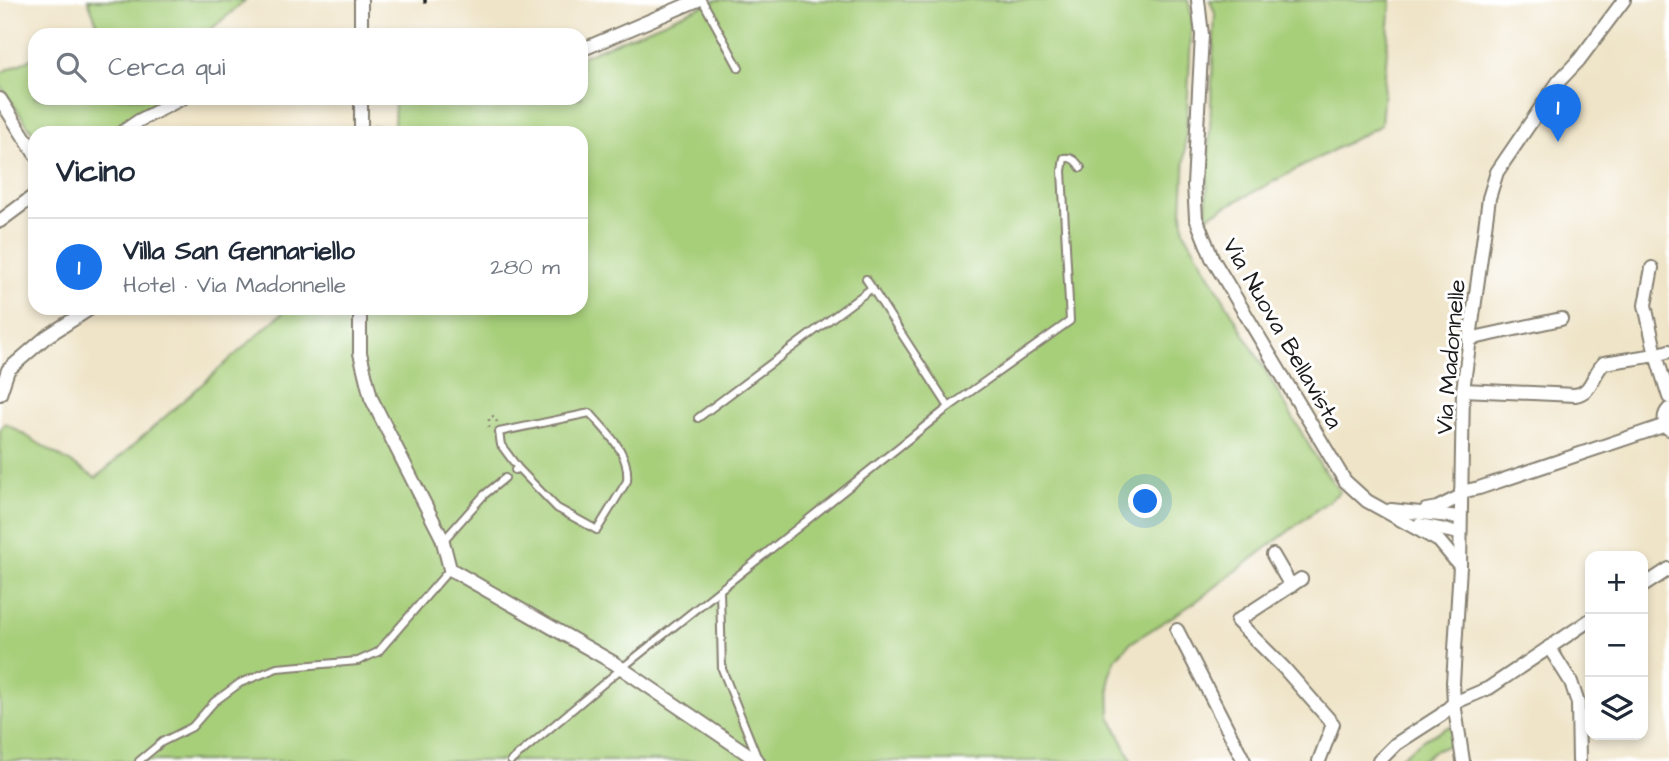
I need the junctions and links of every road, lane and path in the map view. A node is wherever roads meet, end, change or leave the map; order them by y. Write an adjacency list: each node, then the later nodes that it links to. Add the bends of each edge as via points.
1 (361, 0): 5 (street)
2 (700, 0): 6 (street); 7 (lane)
3 (1198, 0): 36 (street, Via Nuova Bellavista, via 1202,36 1194,185 1196,218 1212,258 1345,481 1367,501)
4 (1624, 0): 23 (street, Via Madonnelle, via 1559,81 1497,172 1484,224)
5 (361, 28)
6 (588, 47)
7 (739, 68)
8 (0, 99): 13 (street)
9 (169, 105): 11 (street)
10 (361, 105): 12 (street)
11 (131, 126)
12 (361, 126)
13 (28, 143)
14 (1081, 168): 28 (lane, via 1071,158 1064,158 1070,321)
15 (28, 200): 16 (street)
16 (0, 221)
17 (1652, 268): 24 (street, via 1645,305)
18 (866, 279): 19 (lane)
19 (872, 288): 28 (lane); 30 (lane)
20 (81, 315): 26 (street, via 8,370)
21 (360, 315): 39 (street, via 360,353 371,398)
22 (1561, 319): 23 (street)
23 (1469, 339): 25 (street, Via Madonnelle)
24 (1662, 353): 25 (street, via 1604,363 1584,394); 27 (street)
25 (1463, 390): 35 (street, Via Madonnelle)
26 (0, 394)
27 (1669, 397)
28 (948, 407): 45 (lane)
29 (1669, 409): 31 (street, via 1664,416)
30 (698, 418)
31 (1667, 427): 35 (street)
32 (489, 428): 33 (path, via 491,415)
33 (499, 432): 33 (lane, via 590,413 622,452 628,471 627,481 597,530 557,508 516,469 501,445)
34 (505, 478): 39 (lane)
35 (1461, 494): 36 (street); 37 (street, Via Madonnelle)
36 (1410, 517): 37 (street); 38 (street); 41 (street)
37 (1460, 517): 38 (street, Via Madonnelle)
38 (1460, 534): 41 (street, Via Madonnelle)
39 (443, 541): 42 (street)
40 (1273, 555): 55 (street, via 1296,582 1237,621 1333,724)
41 (1460, 566): 50 (street, Via Madonnelle)
42 (450, 569): 49 (street); 51 (lane, via 377,652 358,661 277,668 240,683 214,702 192,727)
43 (1669, 569): 44 (street)
44 (1648, 583)
45 (720, 590): 49 (lane); 53 (lane, via 722,669)
46 (1585, 623): 48 (street)
47 (1177, 630): 54 (street)
48 (1549, 647): 50 (street, via 1489,688); 58 (street, via 1578,703)
49 (622, 668): 52 (lane); 53 (street)
50 (1454, 703): 56 (street); 57 (street, Via Madonnelle)
51 (139, 761)
52 (510, 761)
53 (758, 761)
54 (1244, 761)
55 (1319, 761)
56 (1379, 761)
57 (1463, 761)
58 (1579, 761)

